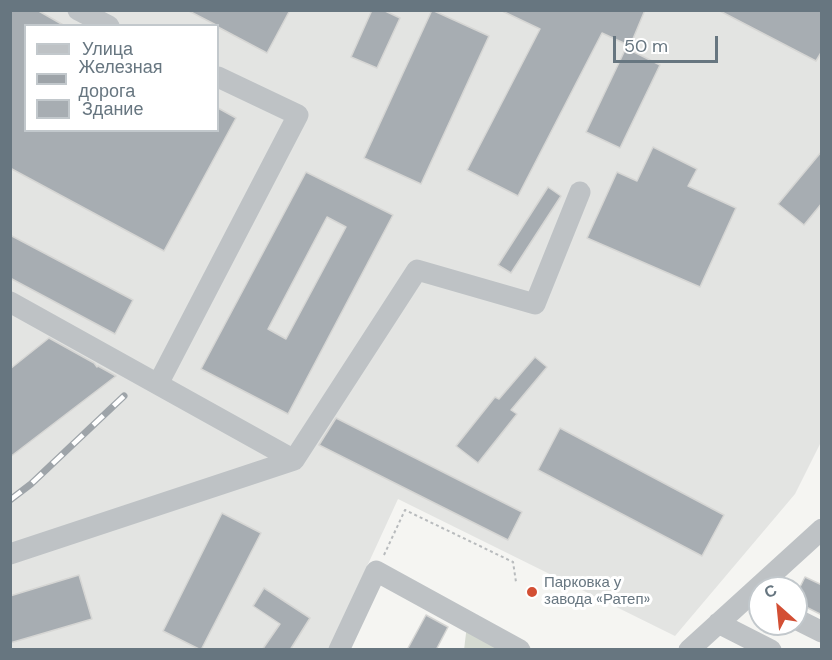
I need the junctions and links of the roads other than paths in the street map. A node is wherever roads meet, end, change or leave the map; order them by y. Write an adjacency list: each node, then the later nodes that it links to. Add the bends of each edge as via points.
1 (78, 10): 2 (street)
2 (105, 24)
3 (219, 77): 6 (street, via 298,115)
4 (580, 192): 7 (street, via 535,304 417,270)
5 (10, 302): 6 (street)
6 (158, 384): 7 (street)
7 (294, 460): 9 (street)
8 (822, 529): 10 (street)
9 (10, 554)
10 (776, 576)
11 (748, 603): 12 (street)
12 (718, 623): 17 (street); 18 (street)
13 (808, 625): 14 (street)
14 (822, 632)
15 (339, 650): 16 (street, via 376,571)
16 (520, 650)
17 (689, 650)
18 (771, 650)

